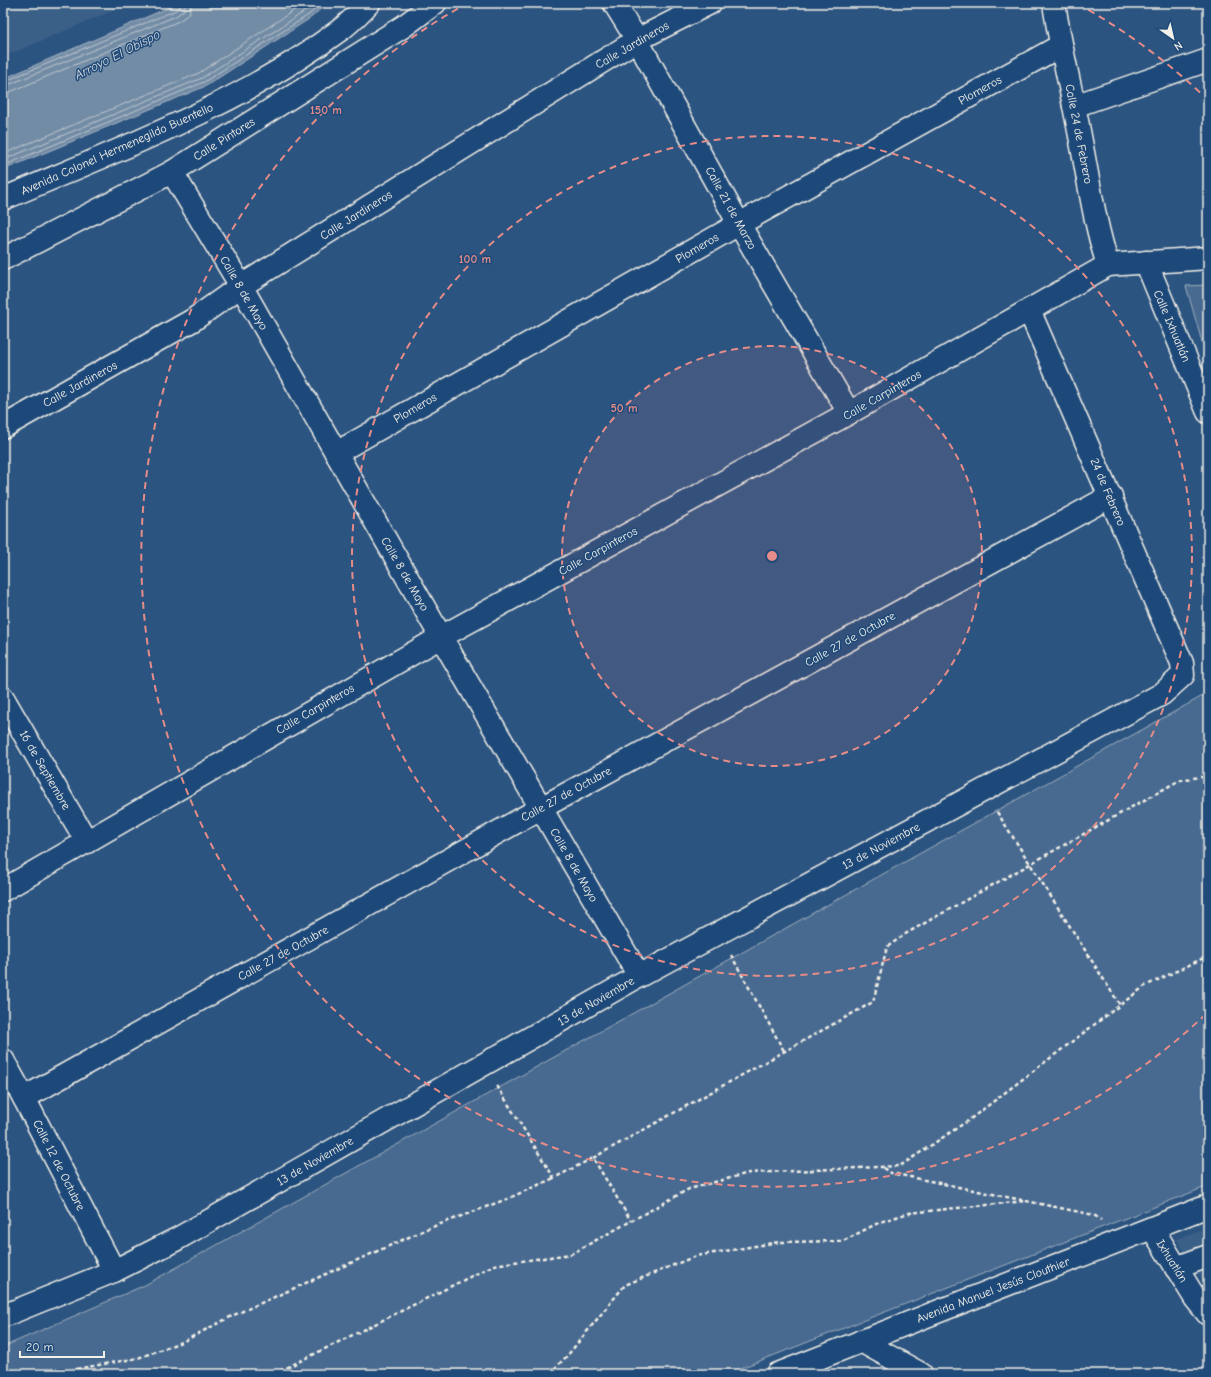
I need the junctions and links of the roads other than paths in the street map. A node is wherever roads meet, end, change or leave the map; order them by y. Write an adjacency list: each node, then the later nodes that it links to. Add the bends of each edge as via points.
1 (369, 3): 11 (street, Avenida Colonel Hermenegildo Buentello, via 341,29 285,66 197,115)
2 (435, 3): 10 (street, Calle Pintores, via 404,26)
3 (614, 3): 6 (street, Calle 21 de Marzo)
4 (710, 3): 6 (street, Calle Jardineros)
5 (1054, 3): 7 (street, Calle 24 de Febrero)
6 (637, 40): 12 (street, Calle 21 de Marzo); 17 (street, Calle Jardineros)
7 (1060, 46): 9 (street, Calle 24 de Febrero); 12 (street, Plomeros)
8 (1208, 60): 9 (street)
9 (1074, 106): 16 (street, Calle 24 de Febrero, via 1099,239)
10 (172, 172): 14 (street, Calle Pintores); 17 (street, Calle 8 de Mayo)
11 (3, 199)
12 (739, 224): 20 (street, Calle 21 de Marzo); 22 (street, Plomeros)
13 (1208, 258): 15 (street, Calle Carpinteros)
14 (3, 259)
15 (1146, 262): 16 (street, Calle Carpinteros); 19 (street, Calle Ixhuatlán)
16 (1108, 265): 18 (street, Calle Carpinteros)
17 (241, 286): 21 (street, Calle Jardineros, via 194,320); 22 (street, Calle 8 de Mayo)
18 (1030, 310): 20 (street, Calle Carpinteros); 23 (street, 24 de Febrero)
19 (1208, 412)
20 (849, 413): 24 (street, Calle Carpinteros)
21 (3, 427)
22 (336, 453): 24 (street, Calle 8 de Mayo)
23 (1110, 496): 25 (street, 24 de Febrero, via 1182,663); 27 (street, Calle 27 de Octubre)
24 (441, 637): 27 (street, Calle 8 de Mayo); 28 (street, Calle Carpinteros)
25 (1184, 675): 30 (street, 13 de Noviembre, via 1162,694)
26 (3, 698): 28 (street, 16 de Septiembre)
27 (542, 808): 30 (street, Calle 8 de Mayo); 32 (street, Calle 27 de Octubre)
28 (87, 842): 29 (street, Calle Carpinteros)
29 (3, 890)
30 (639, 976): 37 (street, 13 de Noviembre, via 177,1239)
31 (3, 1060): 32 (street, Calle 12 de Octubre)
32 (24, 1098): 37 (street, Calle 12 de Octubre)
33 (1208, 1206): 34 (street, Avenida Manuel Jesús Clouthier)
34 (1152, 1228): 36 (street, Ixhuatlán); 40 (street, Avenida Manuel Jesús Clouthier)
35 (1208, 1256): 36 (street)
36 (1176, 1268): 38 (street, Ixhuatlán)
37 (114, 1271): 39 (street, 13 de Noviembre)
38 (1208, 1314)
39 (3, 1316)
40 (861, 1341): 41 (street, Avenida Manuel Jesús Clouthier); 42 (street)
41 (778, 1374)
42 (921, 1374)

